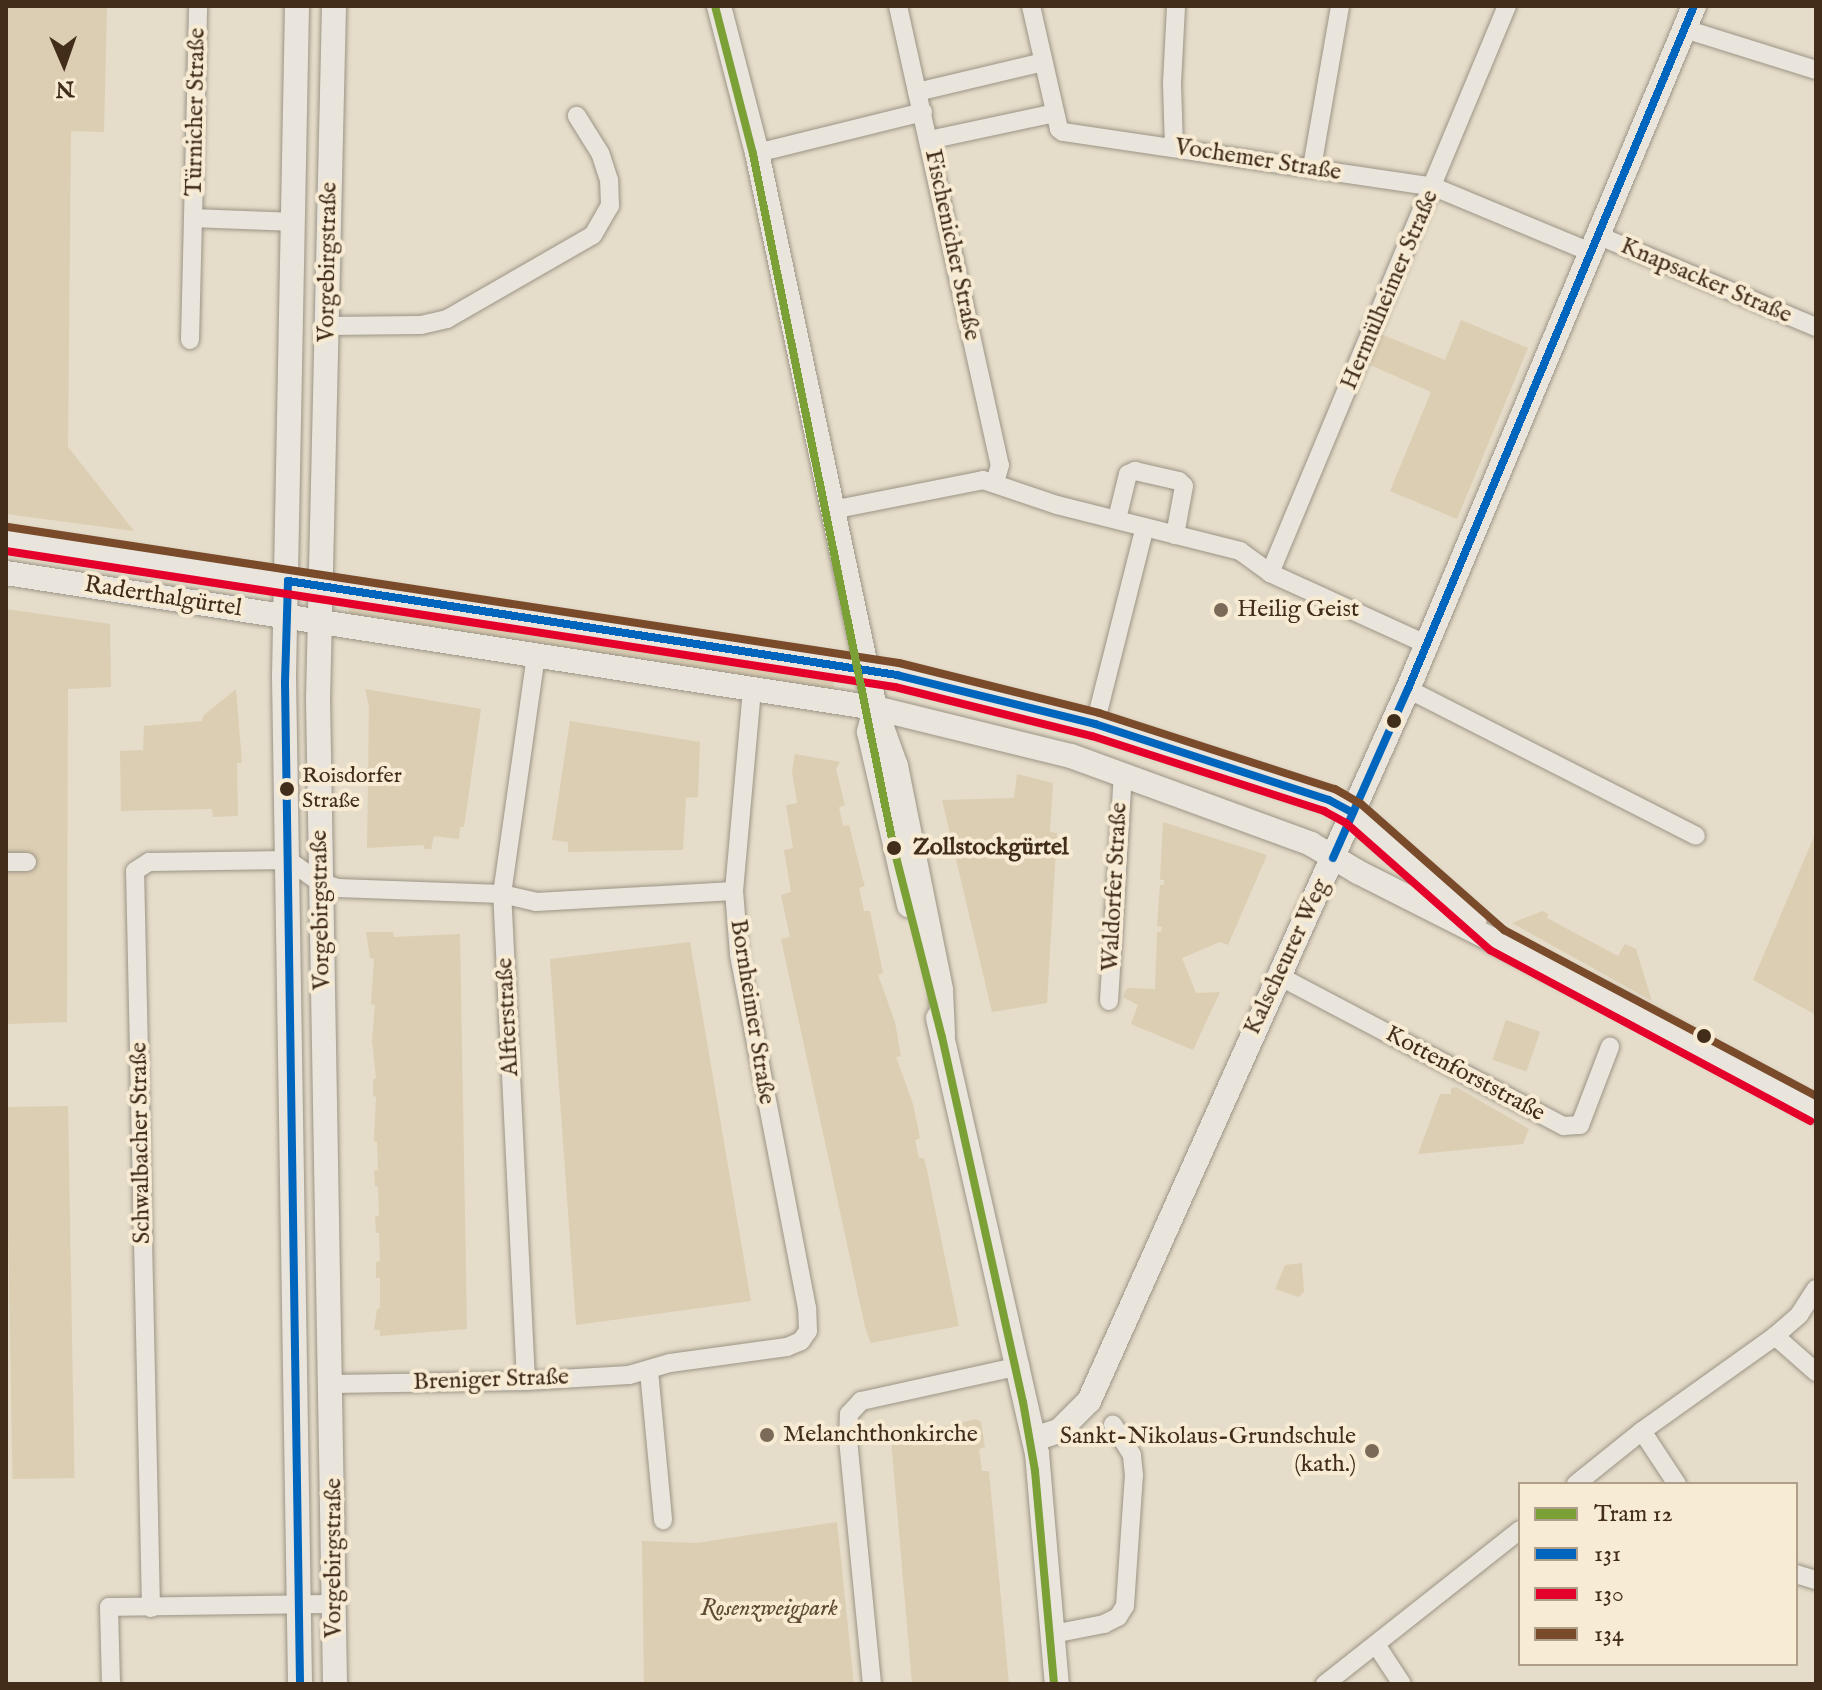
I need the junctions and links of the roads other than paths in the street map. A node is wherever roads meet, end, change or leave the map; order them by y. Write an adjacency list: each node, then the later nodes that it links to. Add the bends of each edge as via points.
1 (198, 6): 24 (street, Türnicher Straße)
2 (297, 6): 14 (main road, Vorgebirgstraße)
3 (334, 6): 13 (main road, Vorgebirgstraße)
4 (719, 6): 21 (main road)
5 (898, 6): 15 (street, Fischenicher Straße)
6 (1031, 6): 11 (street)
7 (1176, 6): 20 (street)
8 (1340, 6): 22 (street)
9 (1507, 6): 23 (street, Hermülheimer Straße)
10 (1690, 17): 12 (street); 26 (main road, Kalscheurer Weg)
11 (1044, 62): 15 (street); 17 (street)
12 (1816, 70)
13 (332, 88): 14 (main road); 27 (main road, Vorgebirgstraße)
14 (296, 89): 25 (main road, Vorgebirgstraße)
15 (917, 92): 16 (street, Fischenicher Straße)
16 (923, 112): 19 (street, Fischenicher Straße); 21 (street)
17 (1055, 113): 19 (street); 20 (street, Vochemer Straße, via 1063,132)
18 (577, 116): 27 (street, via 600,153 609,180 610,206 593,235 447,319 421,325)
19 (929, 140): 30 (street, Fischenicher Straße, via 1000,465)
20 (1174, 147): 22 (street, Vochemer Straße)
21 (757, 153): 31 (main road)
22 (1312, 167): 23 (street, Vochemer Straße)
23 (1434, 187): 26 (street, Vochemer Straße); 37 (street, Hermülheimer Straße)
24 (194, 218): 25 (street, Türnicher Straße); 29 (street, Türnicher Straße)
25 (293, 222): 38 (main road, Vorgebirgstraße)
26 (1593, 244): 28 (street, Knapsacker Straße); 42 (main road, Kalscheurer Weg)
27 (327, 326): 39 (main road, Vorgebirgstraße)
28 (1816, 327)
29 (190, 340)
30 (995, 483): 31 (street, via 972,480); 32 (street)
31 (832, 510): 44 (main road)
32 (1117, 519): 33 (street); 34 (street, via 1128,474 1179,481 1184,486)
33 (1145, 527): 34 (street); 48 (street)
34 (1175, 535): 37 (street, via 1240,551)
35 (6, 539): 38 (main road, Raderthalgürtel)
36 (6, 573): 40 (main road, Raderthalgürtel)
37 (1270, 573): 42 (street)
38 (288, 581): 39 (main road, Raderthalgürtel); 40 (main road, Vorgebirgstraße)
39 (321, 587): 41 (main road, Vorgebirgstraße); 44 (main road)
40 (286, 616): 41 (main road, Raderthalgürtel); 53 (main road, Vorgebirgstraße)
41 (320, 622): 43 (main road); 56 (main road, Vorgebirgstraße)
42 (1426, 644): 45 (main road, Kalscheurer Weg)
43 (536, 656): 46 (main road); 58 (street, Alfterstraße)
44 (866, 670): 47 (main road); 48 (main road)
45 (1408, 689): 50 (main road, Kalscheurer Weg); 51 (street)
46 (752, 690): 47 (main road); 57 (street, Bornheimer Straße)
47 (875, 708): 49 (main road, via 1042,748); 69 (main road, via 869,732 894,849)
48 (1095, 724): 50 (main road, via 1261,776)
49 (1123, 774): 52 (main road, via 1294,836); 61 (street, Waldorfer Straße)
50 (1353, 813): 52 (main road, Kalscheurer Weg); 59 (main road)
51 (1696, 836)
52 (1333, 858): 59 (main road); 60 (main road, Kalscheurer Weg)
53 (288, 860): 56 (street); 82 (main road, Vorgebirgstraße); 83 (street, Schwalbacher Straße, via 149,862 135,871)
54 (6, 862): 55 (street)
55 (27, 862)
56 (319, 882): 58 (street, via 338,888); 73 (main road, Vorgebirgstraße)
57 (734, 891): 58 (street, via 560,903); 67 (street, Bornheimer Straße, via 739,954)
58 (502, 894): 72 (street, Alfterstraße)
59 (1497, 940): 63 (main road)
60 (1277, 975): 62 (street, Kottenforststraße, via 1564,1126 1580,1125); 76 (main road, Kalscheurer Weg, via 1089,1401 1059,1431)
61 (1109, 1001)
62 (1610, 1047)
63 (1816, 1110)
64 (1816, 1289): 65 (street)
65 (1799, 1315): 66 (street); 68 (street)
66 (1816, 1326)
67 (808, 1331): 70 (street, Breniger Straße, via 787,1347 670,1363)
68 (1775, 1336): 71 (street); 75 (street)
69 (1020, 1366): 76 (main road); 89 (street, via 861,1401 849,1414)
70 (649, 1371): 72 (street, Breniger Straße); 79 (street)
71 (1816, 1372)
72 (526, 1381): 73 (street, Breniger Straße)
73 (332, 1384): 81 (main road, Vorgebirgstraße)
74 (1113, 1424): 84 (street, via 1132,1455 1134,1475 1125,1606 1104,1624)
75 (1642, 1431): 77 (street); 78 (street)
76 (1034, 1439): 84 (main road)
77 (1578, 1482)
78 (1676, 1482)
79 (663, 1520)
80 (1518, 1532): 85 (street)
81 (335, 1604): 82 (street); 88 (main road, Vorgebirgstraße)
82 (299, 1605): 83 (street); 87 (main road, Vorgebirgstraße)
83 (151, 1608): 86 (street, via 109,1607)
84 (1053, 1634): 90 (main road)
85 (1377, 1646): 91 (street); 92 (street)
86 (111, 1684)
87 (300, 1684)
88 (335, 1684)
89 (872, 1684)
90 (1057, 1684)
91 (1325, 1684)
92 (1402, 1684)

